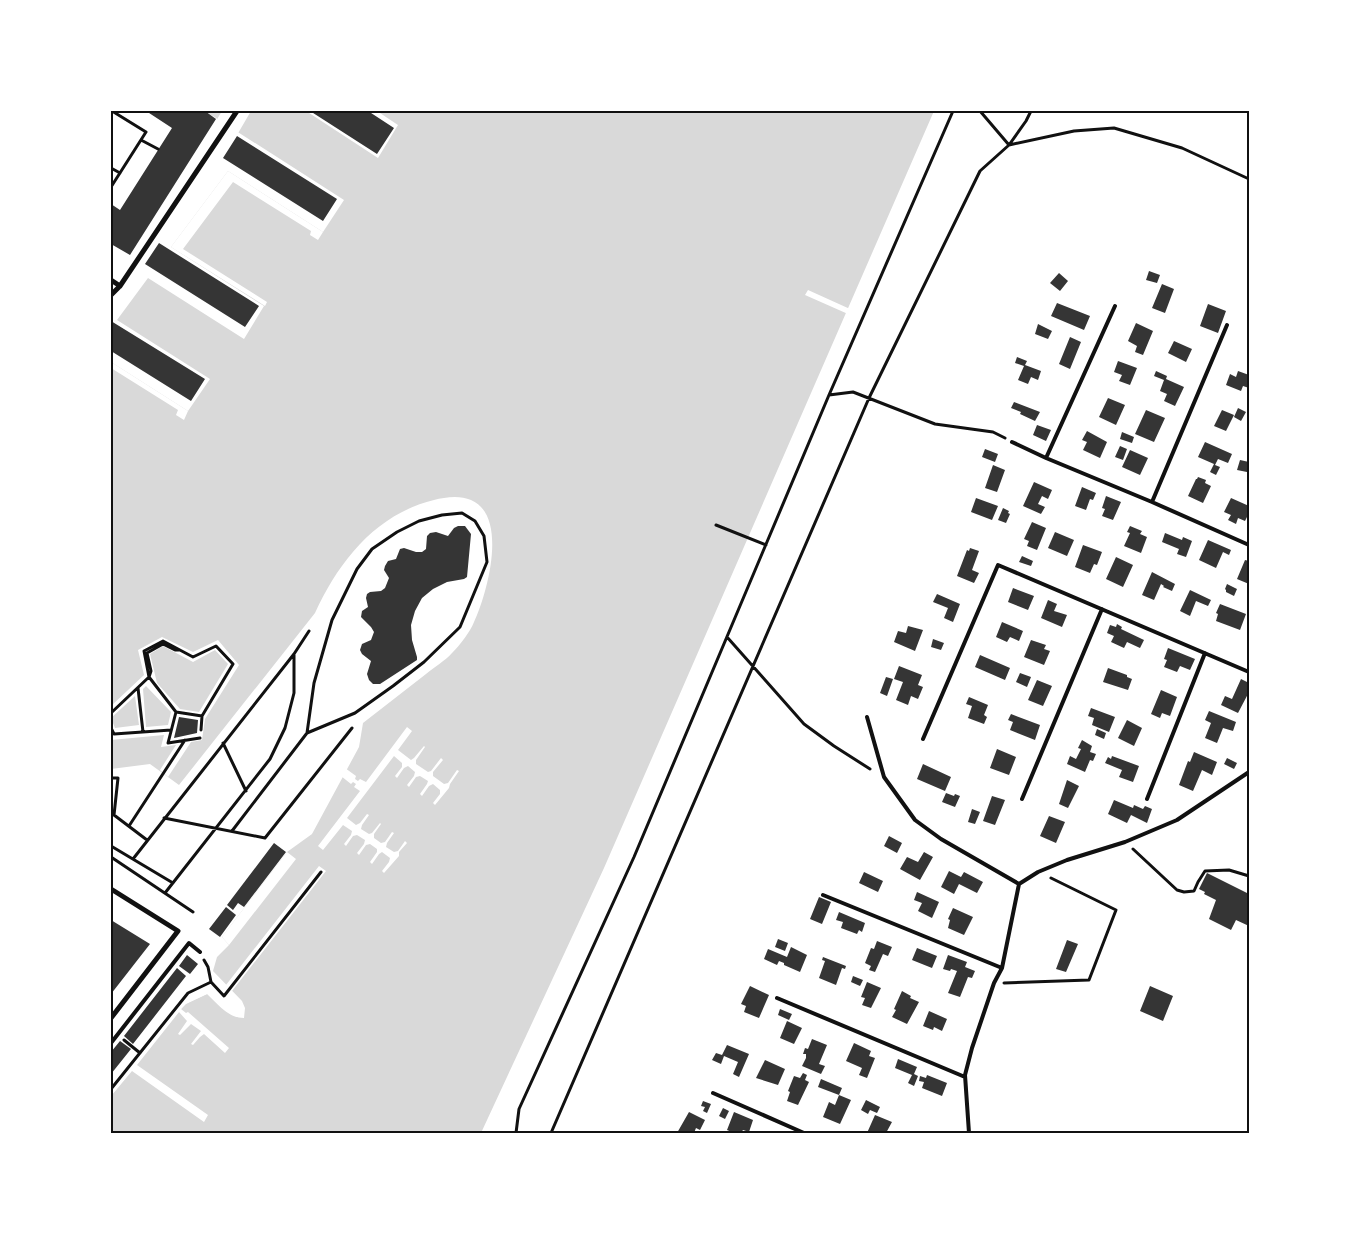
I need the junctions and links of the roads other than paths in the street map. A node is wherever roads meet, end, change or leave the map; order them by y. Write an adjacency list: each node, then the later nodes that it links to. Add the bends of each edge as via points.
1 (237, 111): 3 (street)
2 (111, 280): 3 (street)
3 (120, 286): 4 (street)
4 (111, 295)
5 (1115, 306): 8 (lane)
6 (1227, 325): 9 (lane)
7 (1012, 442): 8 (lane)
8 (1046, 458): 9 (lane)
9 (1152, 502): 10 (lane)
10 (1249, 545)
11 (1102, 609): 12 (lane); 15 (lane, via 998,565); 17 (lane)
12 (1205, 653): 13 (lane); 18 (lane)
13 (1249, 672)
14 (867, 717): 19 (lane, via 884,777 915,820 941,839)
15 (922, 739)
16 (1249, 772): 19 (lane, via 1177,820 1125,842 1067,860)
17 (1022, 799)
18 (1147, 799)
19 (1019, 884): 23 (lane)
20 (111, 888): 25 (street, via 178,931)
21 (823, 895): 23 (lane)
22 (200, 952): 26 (lane, via 189,943)
23 (1002, 968): 27 (lane, via 994,983)
24 (777, 998): 27 (lane)
25 (111, 1018)
26 (111, 1043)
27 (965, 1076): 30 (lane)
28 (713, 1093): 29 (lane)
29 (804, 1133)
30 (970, 1133)

